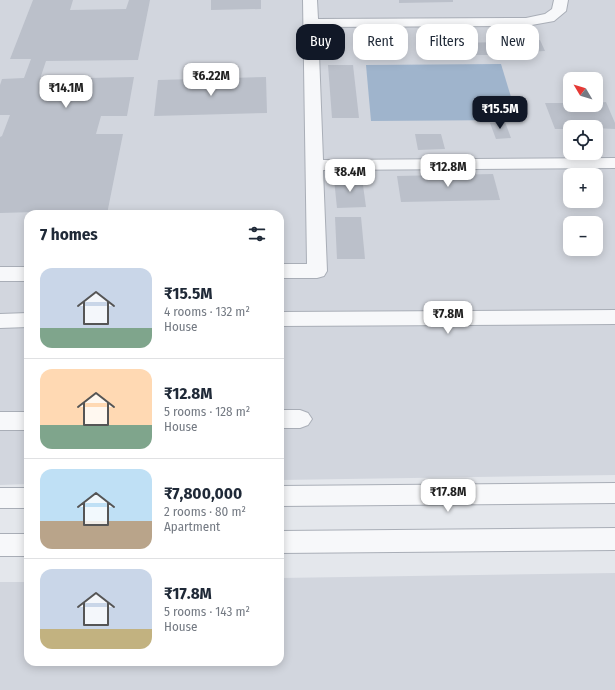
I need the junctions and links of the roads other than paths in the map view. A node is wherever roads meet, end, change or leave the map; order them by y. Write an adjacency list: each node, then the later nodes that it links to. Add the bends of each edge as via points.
1 (310, 0): 3 (street)
2 (561, 0): 3 (street, via 559,12 549,18 526,22)
3 (310, 24)
4 (311, 60): 6 (street)
5 (615, 163): 6 (street)
6 (314, 165): 7 (street, via 317,271)
7 (284, 271)
8 (0, 274): 9 (street)
9 (24, 274)
10 (615, 317): 11 (street)
11 (284, 319)
12 (24, 320): 13 (street)
13 (0, 321)
14 (0, 421): 15 (street)
15 (24, 421)
16 (615, 493): 17 (street)
17 (284, 496)
18 (0, 498): 19 (street)
19 (24, 498)
20 (615, 539): 21 (street)
21 (284, 542)
22 (0, 545): 23 (street)
23 (24, 545)

